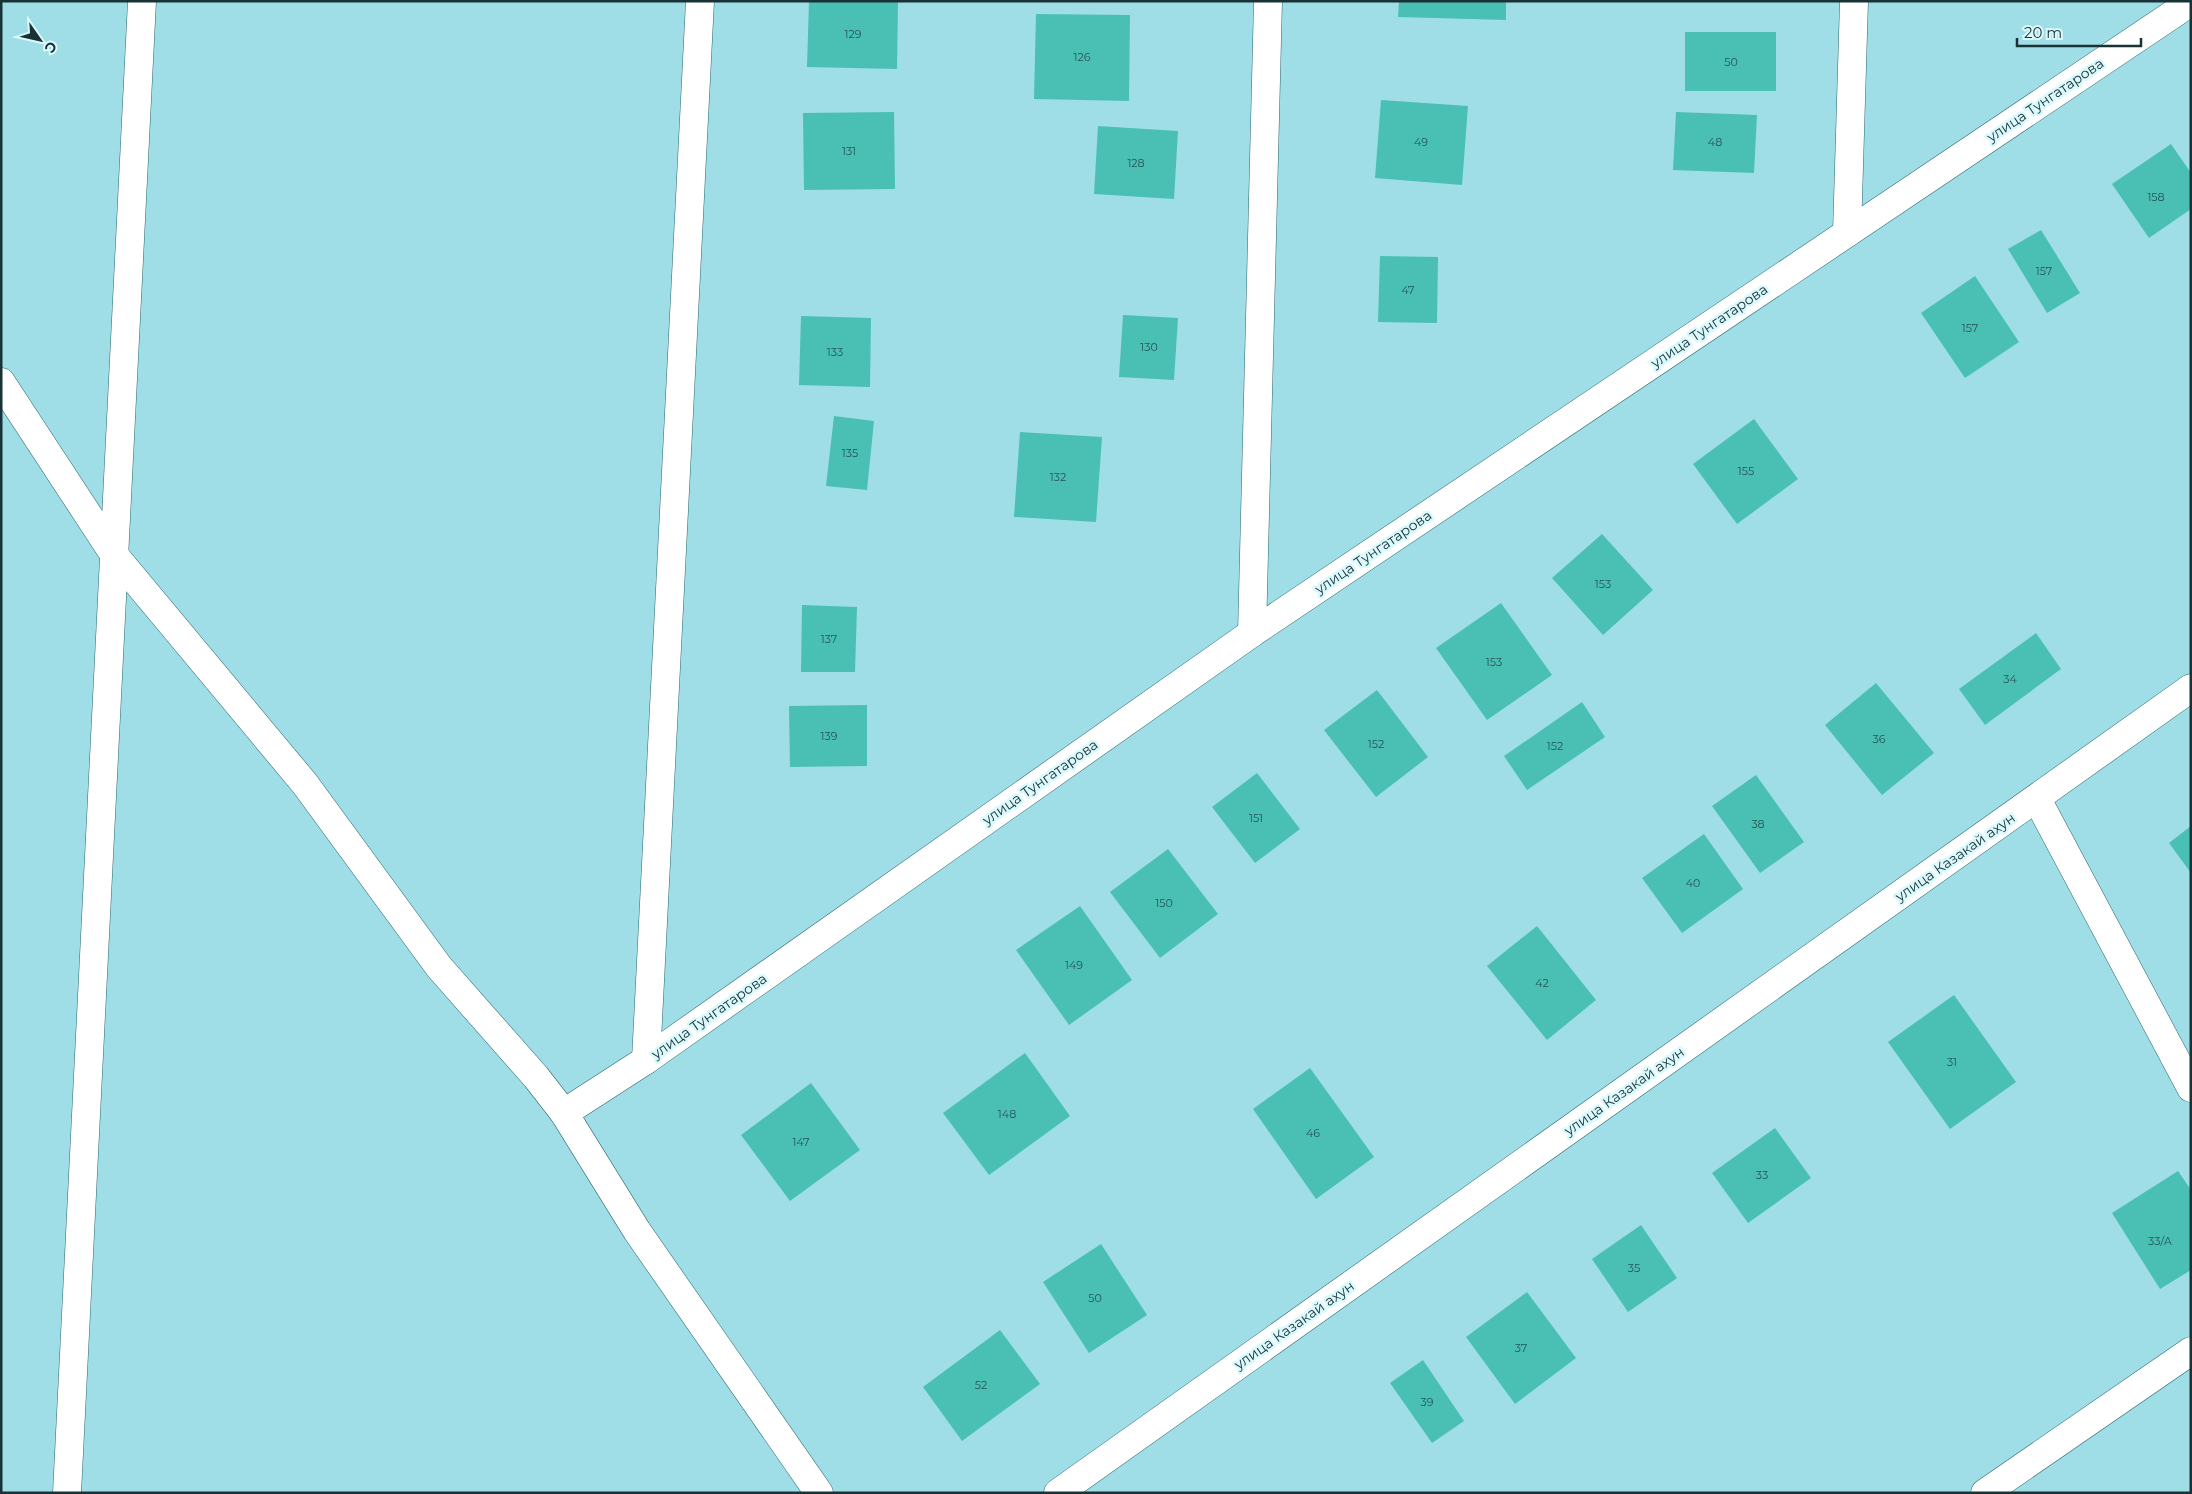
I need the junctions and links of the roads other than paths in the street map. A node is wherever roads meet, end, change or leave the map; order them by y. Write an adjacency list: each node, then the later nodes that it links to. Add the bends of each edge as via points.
1 (142, 1): 8 (street)
2 (700, 1): 12 (street)
3 (1268, 1): 9 (street)
4 (1854, 1): 6 (street)
5 (2191, 2): 6 (street, улица Тунгатарова)
6 (1847, 233): 9 (street, улица Тунгатарова)
7 (1, 382): 8 (street)
8 (115, 556): 14 (street, via 305,784 439,967); 16 (street)
9 (1252, 633): 12 (street, улица Тунгатарова)
10 (2191, 688): 11 (street, улица Казакай ахун)
11 (2037, 799): 13 (street); 18 (street, улица Казакай ахун)
12 (646, 1060): 14 (street, улица Тунгатарова)
13 (2191, 1088)
14 (564, 1113): 17 (street, via 637,1231)
15 (2191, 1351): 19 (street)
16 (67, 1493)
17 (818, 1493)
18 (1058, 1493)
19 (1985, 1493)

